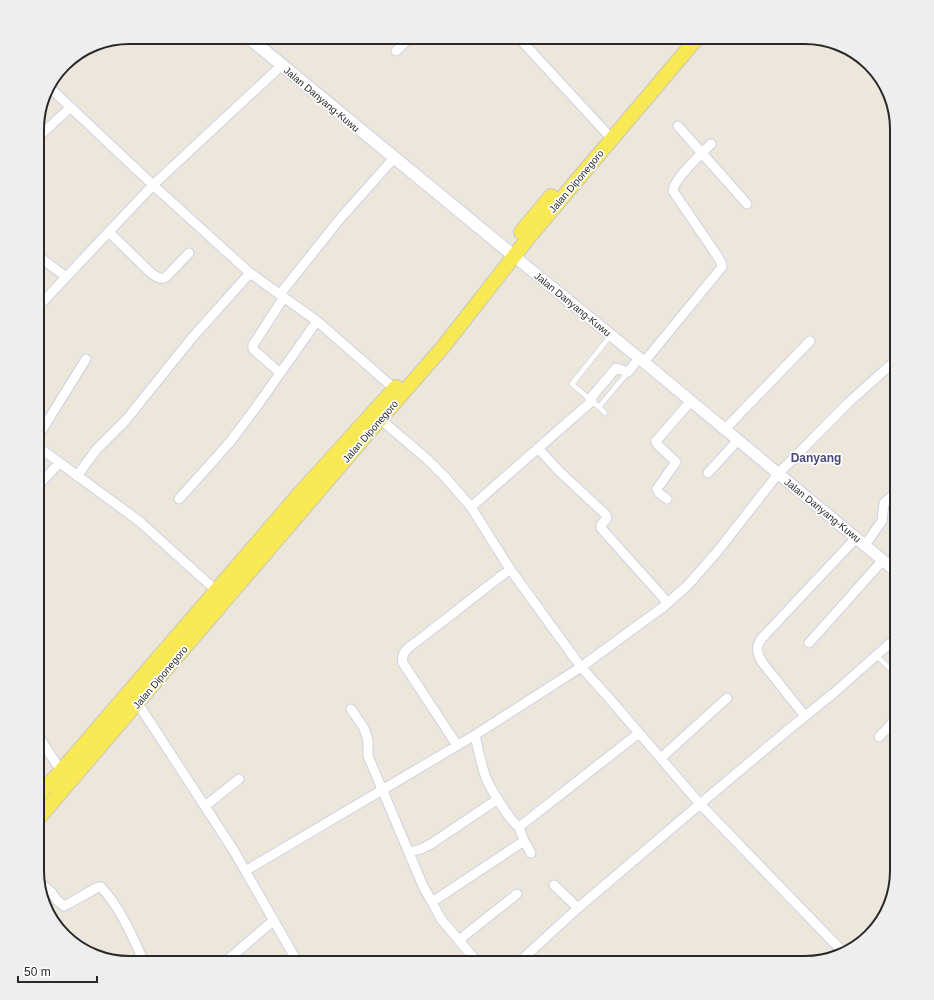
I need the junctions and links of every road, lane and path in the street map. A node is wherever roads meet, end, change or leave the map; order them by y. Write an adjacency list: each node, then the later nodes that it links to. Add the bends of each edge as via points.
1 (264, 44): 7 (main road, Jalan Danyang-Kuwu)
2 (404, 44): 6 (street)
3 (524, 44): 12 (street)
4 (680, 44): 12 (main road, Jalan Diponegoro)
5 (692, 44): 12 (main road, Jalan Diponegoro)
6 (396, 51)
7 (282, 65): 15 (main road, Jalan Danyang-Kuwu); 16 (street)
8 (53, 91): 9 (street)
9 (71, 107): 11 (street); 16 (street)
10 (678, 126): 14 (street)
11 (44, 132)
12 (609, 135): 20 (main road, Jalan Diponegoro, via 529,237)
13 (711, 144): 14 (street)
14 (702, 154): 17 (street); 30 (street, via 676,182 673,191 716,254 722,267)
15 (394, 158): 20 (main road, Jalan Danyang-Kuwu); 24 (street, via 339,220)
16 (153, 185): 18 (street); 22 (street)
17 (747, 204)
18 (109, 232): 19 (street, via 158,278 166,277); 23 (street)
19 (189, 254)
20 (510, 254): 27 (street, Jalan Danyang-Kuwu); 33 (main road, Jalan Diponegoro, via 443,347)
21 (44, 260): 23 (street)
22 (250, 274): 24 (street); 46 (street, via 191,339 126,420 96,450)
23 (66, 277): 25 (street)
24 (282, 295): 26 (street); 32 (street, via 253,345 253,349)
25 (44, 301)
26 (318, 321): 32 (street); 33 (street)
27 (611, 335): 30 (street, Jalan Danyang-Kuwu); 35 (lane, via 572,384)
28 (810, 341): 39 (street)
29 (86, 359): 38 (street)
30 (641, 360): 34 (street, Jalan Danyang-Kuwu); 35 (street, via 628,372 616,368)
31 (890, 365): 45 (street, via 847,404)
32 (280, 374): 49 (street, via 230,442)
33 (398, 392): 37 (main road, Jalan Diponegoro); 57 (main road, Jalan Diponegoro, via 300,493)
34 (691, 401): 39 (street, Jalan Danyang-Kuwu); 50 (street, via 656,441 656,444 676,462 657,489)
35 (594, 402): 36 (lane); 41 (street)
36 (605, 413)
37 (380, 419): 51 (street, via 428,459); 57 (main road, Jalan Diponegoro)
38 (44, 427)
39 (725, 429): 40 (street, Jalan Danyang-Kuwu)
40 (738, 440): 44 (street); 45 (street, Jalan Danyang-Kuwu)
41 (538, 448): 51 (street); 58 (street, via 606,515 607,518 601,528)
42 (44, 451): 43 (street)
43 (59, 463): 46 (street); 47 (street)
44 (708, 473)
45 (778, 474): 52 (street, Jalan Danyang-Kuwu); 58 (street, via 717,552)
46 (77, 476): 57 (street, via 139,521)
47 (44, 479)
48 (890, 498): 53 (street, via 884,503 882,521)
49 (179, 499)
50 (668, 499)
51 (472, 507): 56 (street)
52 (856, 538): 53 (street, Jalan Danyang-Kuwu); 68 (street, via 757,646 762,662)
53 (866, 545): 54 (street, Jalan Danyang-Kuwu)
54 (883, 560): 55 (street, Jalan Danyang-Kuwu); 59 (street)
55 (890, 566)
56 (510, 569): 62 (street); 74 (street, via 415,642 402,656 403,664)
57 (221, 594): 64 (main road, Jalan Diponegoro); 66 (main road, Jalan Diponegoro)
58 (668, 603): 62 (street)
59 (809, 643)
60 (890, 644): 61 (street)
61 (877, 656): 63 (lane); 68 (street)
62 (581, 667): 70 (street); 71 (street)
63 (890, 669)
64 (129, 691): 66 (street); 76 (main road, Jalan Diponegoro)
65 (727, 698): 75 (street)
66 (137, 703): 82 (street); 83 (main road, Jalan Diponegoro)
67 (351, 709): 78 (street, via 364,728 368,740 368,756)
68 (805, 716): 81 (street)
69 (890, 725): 72 (street)
70 (639, 733): 75 (street); 84 (street)
71 (474, 735): 74 (street); 80 (street, via 486,778)
72 (879, 737)
73 (44, 745): 76 (street)
74 (457, 745): 78 (street)
75 (661, 758): 81 (street)
76 (61, 772): 79 (main road, Jalan Diponegoro)
77 (240, 779): 82 (street)
78 (382, 789): 86 (street); 88 (street)
79 (44, 790)
80 (498, 799): 84 (street); 86 (street, via 431,844)
81 (700, 804): 93 (street); 96 (street)
82 (205, 806): 88 (street)
83 (44, 812)
84 (520, 827): 85 (street)
85 (524, 841): 87 (street); 92 (street)
86 (409, 852): 92 (street)
87 (531, 853)
88 (245, 871): 94 (street)
89 (554, 885): 93 (street)
90 (46, 888): 97 (street, via 64,906 98,886 101,887 114,904)
91 (517, 894): 95 (street)
92 (432, 902): 95 (street)
93 (578, 908): 101 (street)
94 (274, 920): 98 (street); 99 (street)
95 (459, 940): 100 (street)
96 (840, 948)
97 (141, 956)
98 (232, 956)
99 (292, 956)
100 (472, 956)
101 (526, 956)

